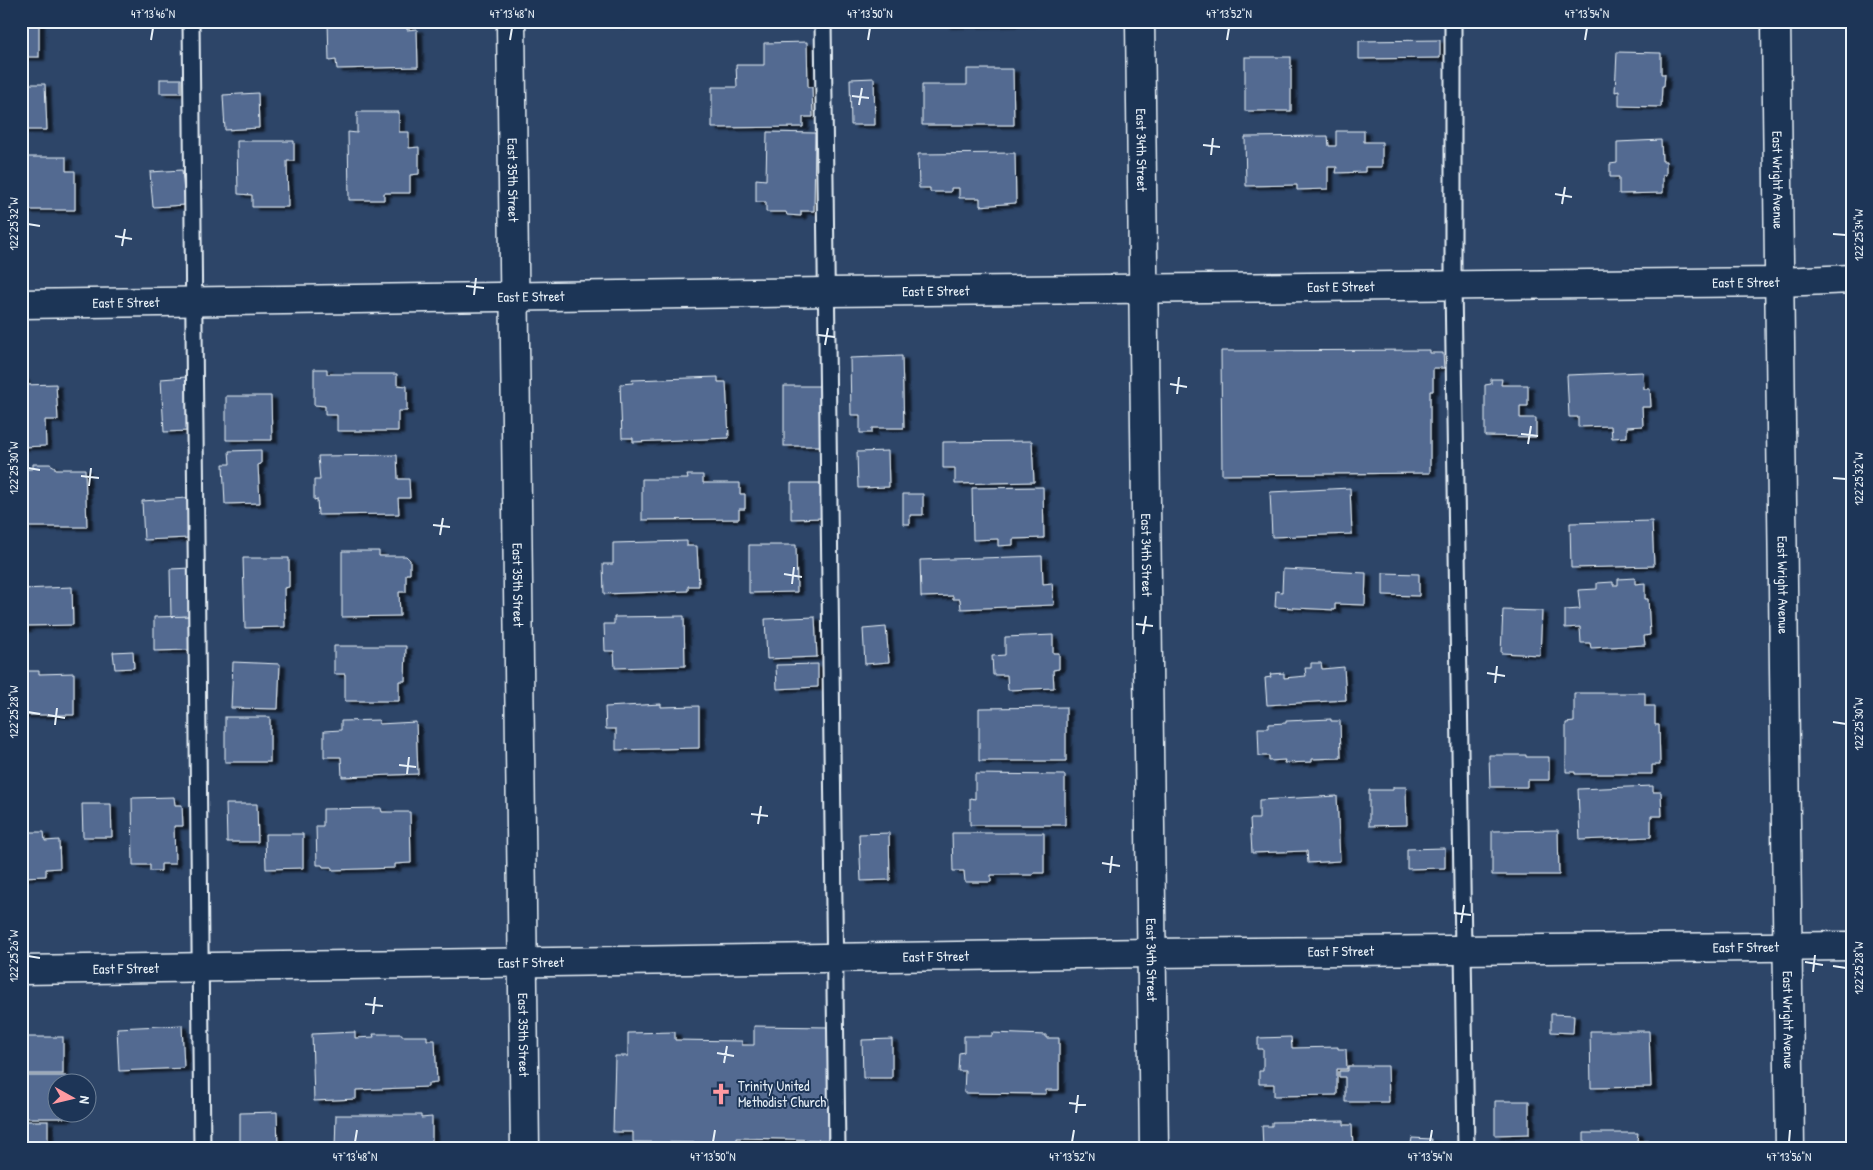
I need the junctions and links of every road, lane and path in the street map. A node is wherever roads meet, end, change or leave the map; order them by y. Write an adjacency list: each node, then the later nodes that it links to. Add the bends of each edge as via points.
1 (191, 21): 13 (lane)
2 (511, 21): 12 (street, East 35th Street)
3 (823, 21): 11 (lane)
4 (1140, 21): 10 (street, East 34th Street)
5 (1453, 21): 9 (lane)
6 (1776, 21): 8 (street, East Wright Avenue)
7 (1852, 279): 8 (street, East E Street)
8 (1779, 282): 9 (street, East E Street); 16 (street, East Wright Avenue)
9 (1453, 285): 10 (street, East E Street); 17 (lane)
10 (1143, 289): 11 (street, East E Street); 18 (street, East 34th Street)
11 (827, 292): 12 (street, East E Street); 19 (lane)
12 (514, 297): 13 (street, East E Street); 20 (street, East 35th Street)
13 (194, 302): 14 (street, East E Street); 21 (lane)
14 (21, 304)
15 (1852, 946): 16 (street, East F Street)
16 (1788, 947): 17 (street, East F Street); 28 (street, East Wright Avenue)
17 (1463, 950): 18 (street, East F Street); 27 (lane)
18 (1151, 953): 19 (street, East F Street); 26 (street, East 34th Street)
19 (834, 958): 20 (street, East F Street); 25 (lane)
20 (523, 963): 21 (street, East F Street); 24 (street, East 35th Street)
21 (200, 968): 22 (street, East F Street); 23 (lane)
22 (21, 970)
23 (202, 1149)
24 (525, 1149)
25 (837, 1149)
26 (1154, 1149)
27 (1466, 1149)
28 (1790, 1149)

